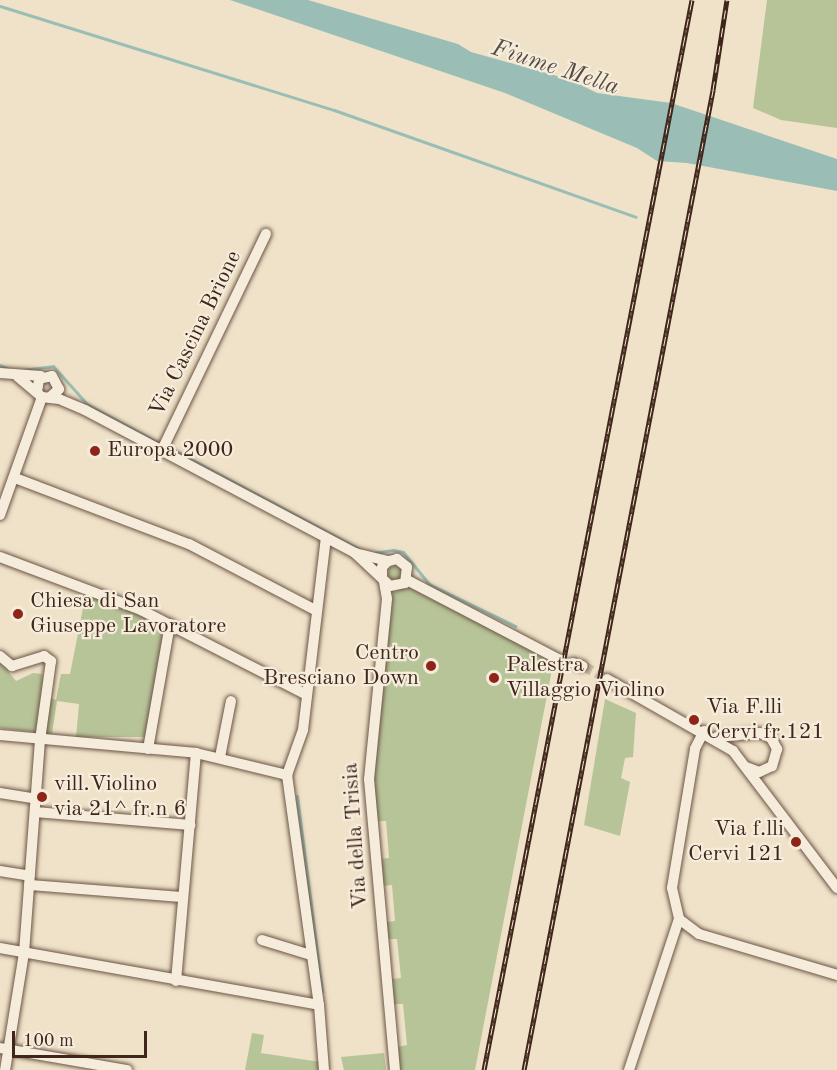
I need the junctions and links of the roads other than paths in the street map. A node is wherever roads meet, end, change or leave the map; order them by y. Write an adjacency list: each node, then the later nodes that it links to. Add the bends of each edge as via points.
1 (266, 234): 8 (street, Via Cascina Brione)
2 (0, 373): 4 (street)
3 (42, 376): 4 (street); 5 (street); 6 (street, via 37,382)
4 (18, 377): 6 (street)
5 (58, 381): 6 (street, via 58,392); 7 (street)
6 (43, 396): 7 (street); 9 (street)
7 (85, 410): 8 (street)
8 (162, 450): 11 (street)
9 (15, 478): 10 (street); 19 (street, via 189,544)
10 (0, 515)
11 (326, 538): 12 (street); 19 (street)
12 (355, 553): 14 (street); 15 (street)
13 (0, 556): 20 (street)
14 (388, 561): 15 (street, via 382,567); 16 (street, via 405,563)
15 (383, 580): 17 (street); 18 (street, Via della Trisia)
16 (407, 580): 17 (street); 22 (street)
17 (395, 587): 18 (street, Via della Trisia)
18 (387, 599): 58 (street, Via della Trisia, via 369,779)
19 (317, 611): 24 (street)
20 (170, 624): 24 (street); 30 (street)
21 (0, 656): 29 (street, via 12,666 44,656 51,661)
22 (560, 660)
23 (608, 679): 26 (street)
24 (307, 695): 36 (street, via 303,730)
25 (231, 702): 32 (street)
26 (709, 734): 28 (street); 33 (street); 46 (street, via 695,749 672,888)
27 (0, 735): 29 (street)
28 (748, 735): 33 (street, via 740,745); 35 (street, via 766,735 775,743 775,761)
29 (40, 740): 30 (street); 39 (street)
30 (148, 749): 31 (street)
31 (196, 753): 32 (street); 41 (street)
32 (220, 757): 36 (street)
33 (739, 757): 34 (street)
34 (746, 768): 35 (street); 38 (street)
35 (764, 771): 38 (street)
36 (286, 775): 50 (street)
37 (0, 793): 39 (street)
38 (771, 798): 44 (street)
39 (36, 799): 40 (street)
40 (35, 812): 41 (street); 43 (street)
41 (190, 825): 45 (street)
42 (0, 871): 43 (street)
43 (30, 881): 45 (street); 49 (street)
44 (837, 888)
45 (183, 897): 52 (street)
46 (679, 919): 51 (street, via 699,934); 59 (street)
47 (262, 940): 50 (street)
48 (0, 948): 49 (street)
49 (24, 953): 52 (street); 54 (street)
50 (311, 955): 53 (street)
51 (837, 975)
52 (176, 981): 53 (street)
53 (319, 1005): 57 (street)
54 (4, 1048): 55 (street); 56 (street)
55 (5, 1070)
56 (127, 1070)
57 (324, 1070)
58 (395, 1070)
59 (628, 1070)

